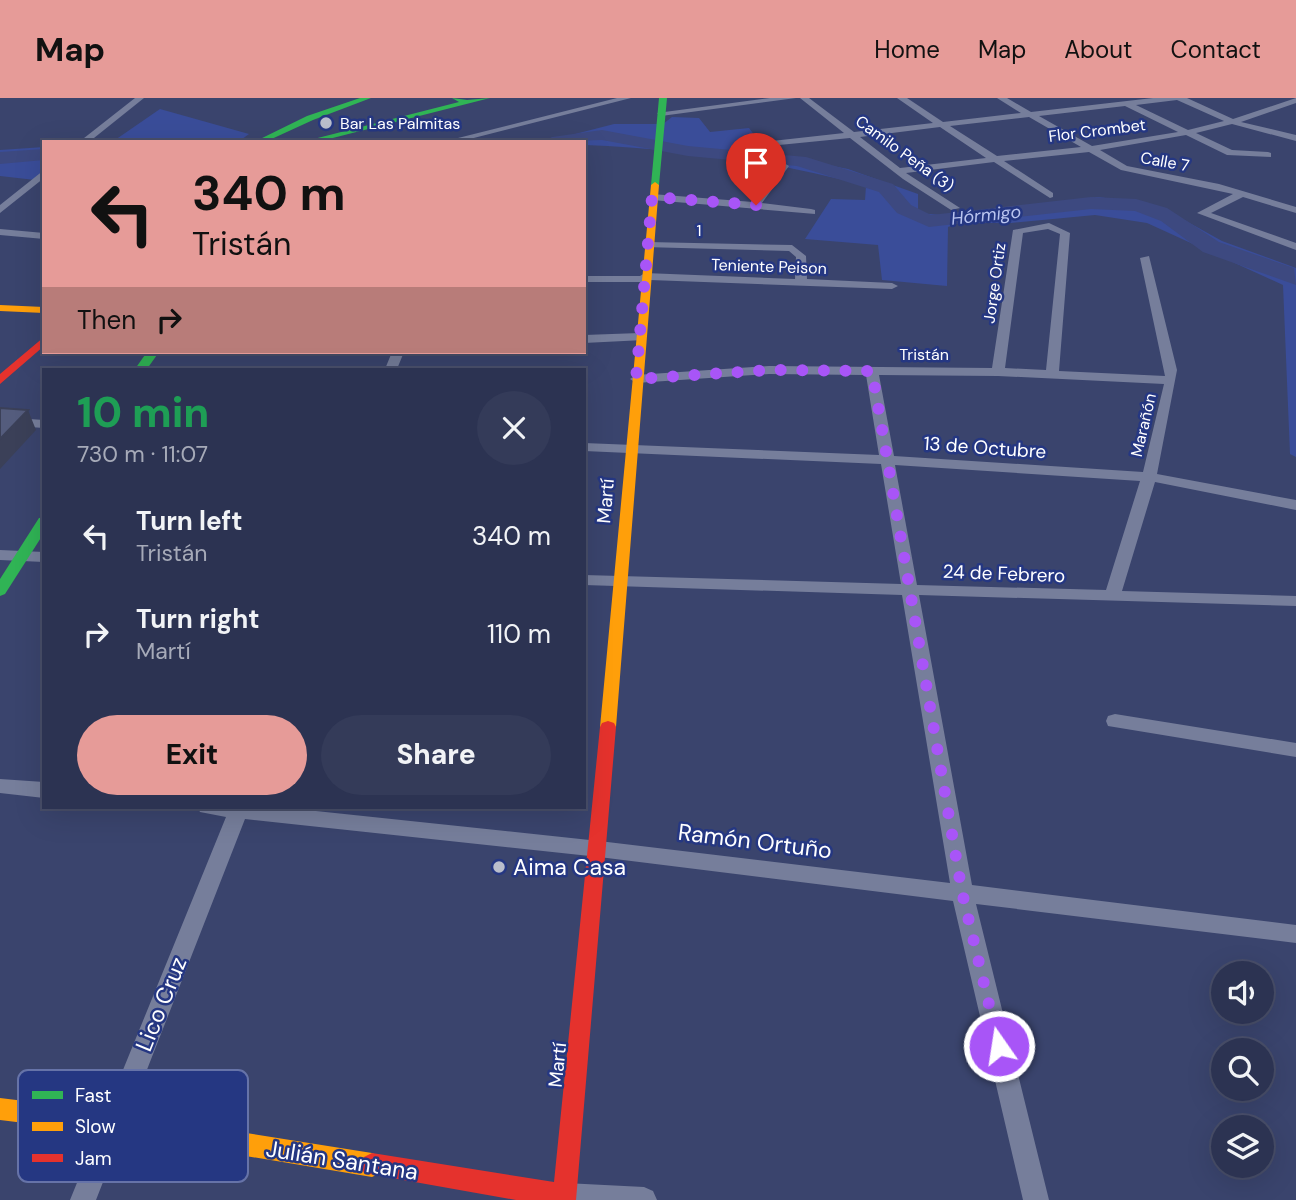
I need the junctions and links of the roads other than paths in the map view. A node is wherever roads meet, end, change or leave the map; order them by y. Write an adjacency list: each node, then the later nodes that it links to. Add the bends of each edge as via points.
1 (140, 98): 23 (street)
2 (367, 98): 24 (main road)
3 (486, 98): 11 (main road)
4 (627, 98): 26 (street)
5 (792, 98): 16 (street)
6 (804, 98): 21 (street, Camilo Peña (3))
7 (901, 98): 19 (street)
8 (1000, 98): 17 (street, Calle 7)
9 (1114, 98): 13 (street)
10 (1177, 98): 13 (street); 18 (street)
11 (461, 100): 25 (main road)
12 (1296, 100): 14 (street, Flor Crombet)
13 (1127, 104): 17 (street); 20 (street)
14 (1274, 109): 15 (street); 18 (street, Flor Crombet)
15 (1285, 112)
16 (661, 113): 36 (main road, Martí)
17 (1030, 115): 19 (street); 28 (street, Calle 7)
18 (1236, 122): 20 (street, Flor Crombet); 22 (street)
19 (943, 125): 21 (street); 30 (street)
20 (1188, 133): 28 (street, Flor Crombet); 29 (street, via 1230,153)
21 (852, 135): 27 (street); 32 (street, Camilo Peña (3))
22 (1296, 138)
23 (86, 140)
24 (266, 140)
25 (313, 140)
26 (454, 140)
27 (772, 144)
28 (1086, 147): 30 (street, Flor Crombet); 34 (street, Calle 7, via 1143,175)
29 (1268, 155)
30 (993, 158): 32 (street, Flor Crombet); 35 (street)
31 (784, 166): 37 (street)
32 (898, 171): 38 (street, Camilo Peña (3))
33 (42, 175): 39 (street)
34 (1242, 194): 40 (street, Calle 7); 45 (street, via 1202,213)
35 (1050, 195)
36 (652, 197): 37 (street); 44 (main road, Martí)
37 (756, 205): 41 (street)
38 (955, 208)
39 (0, 210)
40 (1296, 210)
41 (811, 212)
42 (0, 232): 43 (street)
43 (42, 236)
44 (648, 246): 47 (main road, Martí); 49 (street, 1, via 792,248 802,256)
45 (1296, 247)
46 (1144, 258): 61 (street, Marañón)
47 (645, 278): 48 (street, Teniente Peison); 49 (street, Teniente Peison); 53 (main road, Martí)
48 (586, 279)
49 (801, 283): 50 (street, Teniente Peison)
50 (892, 286)
51 (0, 308): 52 (main road)
52 (42, 310)
53 (640, 337): 54 (street); 59 (main road, Martí)
54 (586, 339)
55 (42, 342): 60 (main road)
56 (872, 371): 57 (street, Tristán); 59 (street, Tristán, via 769,370); 66 (street)
57 (998, 372): 58 (street, Tristán); 58 (street, Jorge Ortiz, via 1018,230 1049,226 1065,233)
58 (1052, 374): 61 (street, Tristán)
59 (636, 379): 65 (main road, Martí)
60 (0, 380)
61 (1171, 380): 67 (street, Marañón)
62 (0, 421): 63 (street)
63 (42, 424)
64 (586, 447): 65 (street, 13 de Octubre)
65 (630, 448): 66 (street, 13 de Octubre); 74 (main road, Martí)
66 (885, 460): 67 (street, 13 de Octubre); 76 (street)
67 (1149, 477): 68 (street, 13 de Octubre); 77 (street, Marañón)
68 (1296, 505)
69 (42, 524): 71 (main road)
70 (0, 555): 71 (street)
71 (22, 556): 72 (street); 75 (main road)
72 (42, 556)
73 (586, 580): 74 (street, 24 de Febrero)
74 (619, 582): 76 (street, 24 de Febrero); 85 (main road, Martí)
75 (0, 591)
76 (910, 592): 77 (street, 24 de Febrero); 86 (street)
77 (1112, 597): 78 (street, 24 de Febrero)
78 (1296, 601)
79 (1115, 721): 80 (street)
80 (1296, 750)
81 (0, 786): 82 (street)
82 (42, 790)
83 (239, 809): 88 (street, Lico Cruz)
84 (248, 809): 85 (street, Ramón Ortuño)
85 (599, 849): 86 (street, Ramón Ortuño); 93 (main road, Martí)
86 (962, 892): 87 (street, Ramón Ortuño); 96 (street)
87 (1296, 934)
88 (135, 1070)
89 (0, 1109): 90 (main road, Julián Santana)
90 (18, 1111)
91 (248, 1145): 93 (main road, Julián Santana)
92 (89, 1182): 94 (street, Lico Cruz)
93 (565, 1198): 95 (street, Julián Santana)
94 (82, 1200)
95 (643, 1200)
96 (1036, 1200)

